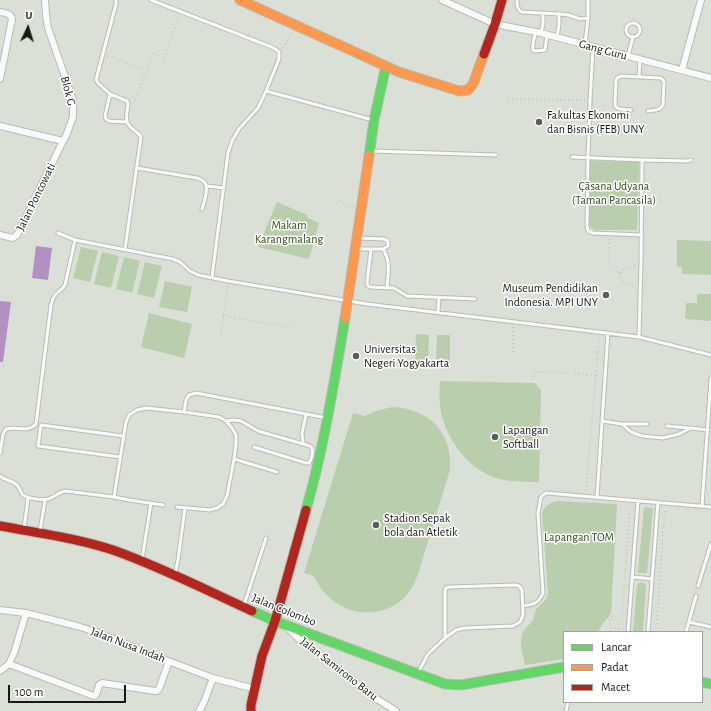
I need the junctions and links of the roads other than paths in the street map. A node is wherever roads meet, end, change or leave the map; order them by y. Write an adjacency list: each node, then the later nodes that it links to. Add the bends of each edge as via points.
1 (45, 0): 34 (street, Blok G, via 48,28 73,100 73,117)
2 (116, 0): 28 (lane, via 96,80)
3 (151, 0): 27 (lane, via 274,48 279,52 279,59)
4 (240, 0): 22 (street)
5 (442, 0): 14 (street, Gang Guru)
6 (502, 0): 14 (street)
7 (517, 0): 11 (lane, via 518,10)
8 (588, 0): 13 (lane)
9 (701, 0): 23 (street)
10 (0, 12): 26 (street, via 11,15 12,20)
11 (543, 13): 12 (lane); 15 (lane)
12 (559, 14): 13 (lane, via 580,19); 17 (lane)
13 (588, 18): 18 (lane)
14 (495, 24): 15 (street, Gang Guru); 22 (street, via 473,84 468,90 459,91)
15 (541, 34): 15 (lane, via 545,50 535,51 532,48 533,42); 17 (street, Gang Guru)
16 (633, 37): 16 (lane, via 627,34 626,28 633,23 640,28 640,32); 20 (lane)
17 (557, 38): 18 (street, Gang Guru)
18 (585, 45): 19 (street, Gang Guru)
19 (593, 47): 20 (street, Gang Guru); 38 (lane)
20 (628, 56): 21 (street, Gang Guru)
21 (640, 59): 23 (street, Gang Guru); 24 (lane)
22 (386, 66): 31 (street)
23 (682, 70): 25 (street, Gang Guru)
24 (639, 77): 29 (lane, via 621,76 616,81 616,107); 30 (lane, via 660,78 664,82 661,108)
25 (711, 78)
26 (0, 80)
27 (266, 91): 31 (lane); 43 (lane, via 258,108 232,141)
28 (110, 94): 32 (lane, via 127,101); 32 (lane, via 106,119)
29 (631, 110)
30 (648, 111)
31 (374, 120): 35 (street)
32 (127, 122): 41 (lane, via 141,137)
33 (0, 126): 34 (street)
34 (63, 141): 46 (street, Jalan Poncowati, via 17,235 13,238)
35 (369, 150): 36 (lane); 48 (street)
36 (496, 155)
37 (572, 157): 38 (lane)
38 (588, 157): 39 (lane); 47 (lane, via 588,231)
39 (642, 160): 40 (lane); 47 (lane)
40 (691, 160)
41 (137, 168): 42 (lane, via 197,178); 53 (lane)
42 (206, 186): 43 (lane); 44 (lane)
43 (224, 188): 54 (lane)
44 (202, 209)
45 (58, 233): 49 (lane)
46 (0, 235)
47 (642, 235): 61 (lane)
48 (357, 238): 50 (street); 52 (lane, via 387,240 388,246)
49 (75, 240): 53 (lane); 77 (lane, via 65,285 52,298 36,424 33,428 27,429 6,429)
50 (355, 249): 51 (lane); 58 (street)
51 (371, 249): 52 (lane); 55 (lane, via 368,286)
52 (383, 249): 55 (lane, via 388,261)
53 (125, 250): 54 (lane, via 173,259 198,275)
54 (212, 277): 58 (lane)
55 (388, 288): 56 (lane, via 394,288 407,296)
56 (439, 298): 57 (lane); 59 (lane)
57 (475, 299)
58 (348, 301): 59 (lane); 66 (street)
59 (438, 312): 60 (lane)
60 (608, 333): 61 (lane); 68 (lane)
61 (639, 337): 62 (lane)
62 (711, 354)
63 (711, 378): 73 (lane)
64 (184, 412): 65 (lane, via 189,395 196,393); 67 (lane, via 219,417); 74 (lane, via 146,408 137,410 126,422)
65 (306, 415): 66 (lane); 75 (lane, via 302,433)
66 (328, 419): 110 (street)
67 (226, 421): 75 (lane, via 241,421 258,431); 79 (lane, via 236,435)
68 (602, 421): 69 (lane); 83 (lane)
69 (622, 424): 70 (lane); 72 (lane, via 630,432 663,438)
70 (647, 424)
71 (667, 426): 72 (lane)
72 (691, 428): 73 (lane)
73 (708, 430): 90 (lane)
74 (123, 436): 78 (lane); 78 (lane, via 41,425 38,446)
75 (303, 444): 76 (lane, via 312,448 309,463)
76 (254, 447)
77 (0, 454)
78 (120, 457): 82 (lane)
79 (234, 459): 80 (lane); 93 (lane, via 223,504 210,510)
80 (277, 472)
81 (0, 476): 84 (lane, via 15,483 21,493)
82 (114, 497): 85 (lane, via 65,491); 88 (lane)
83 (597, 497): 86 (lane); 105 (lane, via 543,494 538,513 542,593 540,600)
84 (28, 498): 85 (lane); 95 (lane)
85 (45, 500): 96 (lane)
86 (638, 500): 87 (lane); 101 (lane)
87 (658, 502): 90 (lane); 102 (lane)
88 (151, 503): 89 (lane); 99 (lane)
89 (163, 505)
90 (702, 506): 92 (lane)
91 (177, 507): 93 (lane)
92 (711, 507)
93 (185, 508): 100 (lane)
94 (0, 526): 95 (street, Jalan Colombo)
95 (24, 531): 96 (street, Jalan Colombo)
96 (40, 533): 99 (street, Jalan Colombo, via 81,541)
97 (266, 538): 106 (lane)
98 (711, 544): 103 (lane)
99 (142, 561): 100 (street, Jalan Colombo)
100 (174, 575): 106 (street, Jalan Colombo)
101 (633, 577): 102 (lane); 112 (lane)
102 (652, 579): 113 (lane)
103 (698, 586)
104 (696, 596): 109 (lane)
105 (523, 606): 115 (lane, via 520,622 513,626 465,628 456,630); 115 (lane, via 522,590 515,585 446,588)
106 (243, 607): 110 (street, Jalan Colombo)
107 (0, 610): 108 (street, Jalan Nusa Indah)
108 (26, 613): 116 (street, Jalan Nusa Indah, via 70,623); 117 (street)
109 (689, 622): 111 (lane); 114 (lane)
110 (280, 623): 120 (street, Jalan Colombo); 122 (street, via 262,656); 125 (street, Jalan Samirono Baru)
111 (711, 627)
112 (628, 630)
113 (648, 631)
114 (686, 631)
115 (445, 638): 120 (lane, via 428,654)
116 (169, 661): 117 (street, via 157,691 102,683 94,696); 121 (street, Jalan Nusa Indah)
117 (9, 664): 119 (street)
118 (563, 667): 120 (street, Jalan Colombo, via 461,685 445,684)
119 (0, 671)
120 (417, 674)
121 (213, 678): 122 (street, Jalan Nusa Indah); 123 (street)
122 (255, 689): 124 (street)
123 (199, 711)
124 (251, 711)
125 (396, 711)

